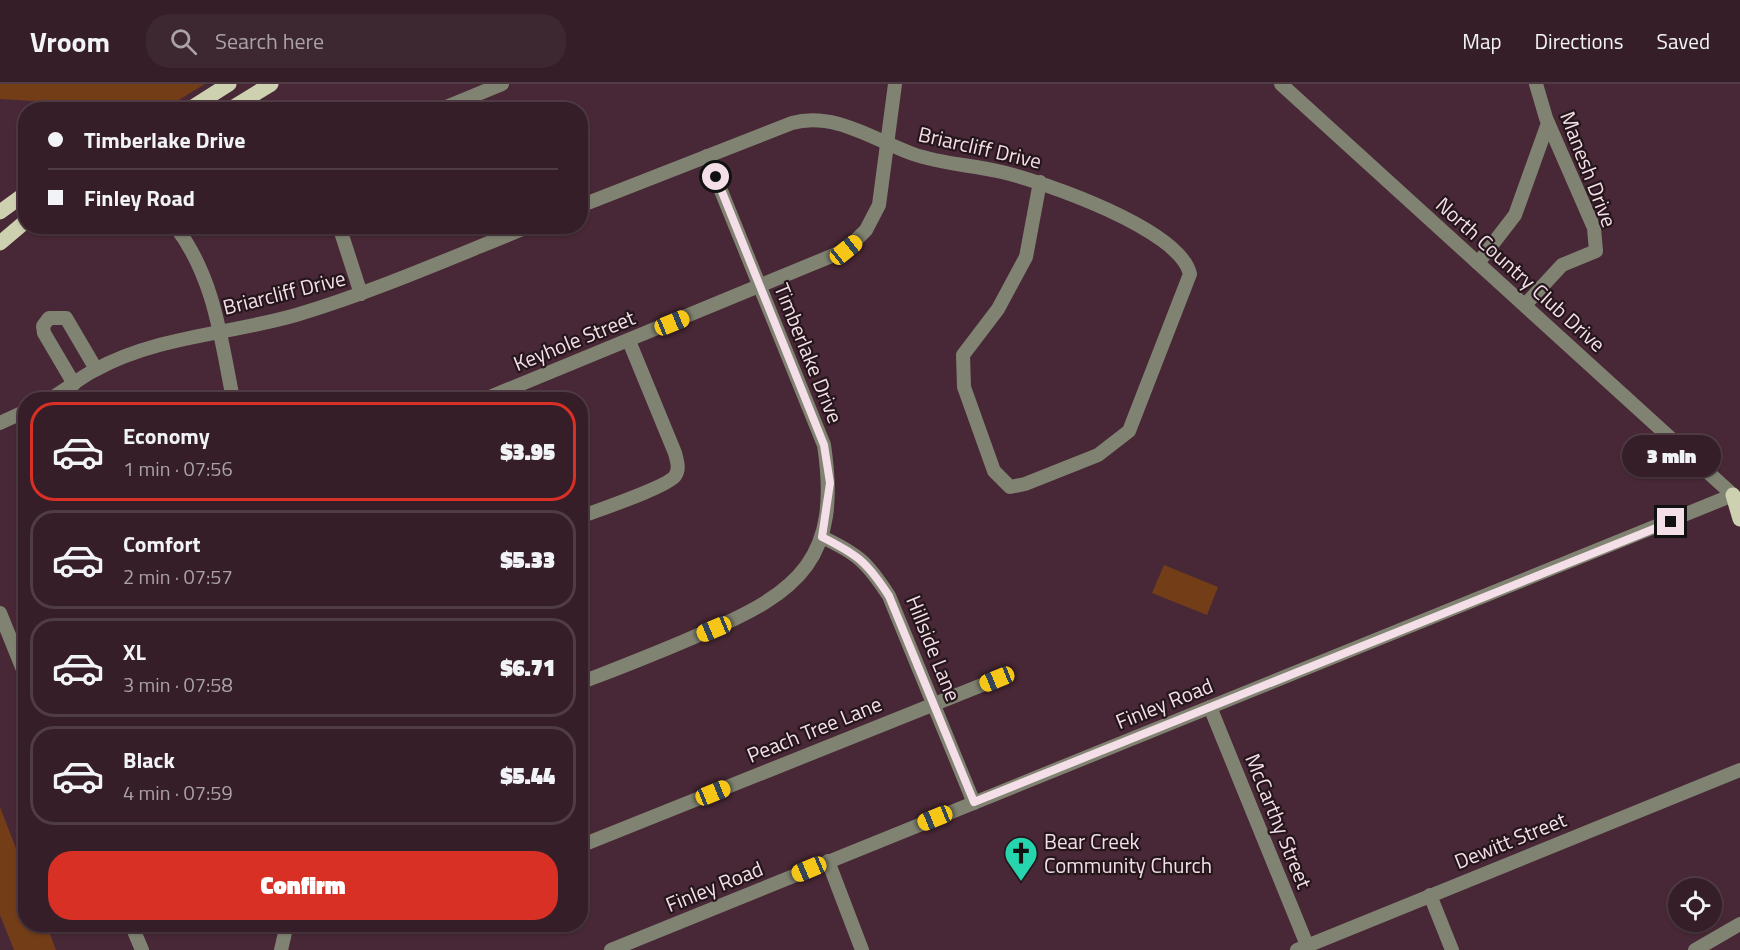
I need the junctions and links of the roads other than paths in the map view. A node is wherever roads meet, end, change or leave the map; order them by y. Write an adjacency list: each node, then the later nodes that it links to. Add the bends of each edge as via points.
1 (228, 84): 7 (main road)
2 (271, 84): 8 (main road)
3 (502, 84): 9 (street)
4 (896, 84): 11 (street, Keyhole Street)
5 (1281, 84): 22 (street, North Country Club Drive)
6 (1536, 84): 10 (street, Manesh Drive)
7 (200, 102)
8 (242, 102)
9 (458, 102)
10 (1548, 123): 22 (street, via 1515,215); 25 (street, Manesh Drive, via 1594,228 1596,251 1562,265)
11 (887, 143): 12 (street, Briarcliff Drive, via 826,120 806,119); 13 (street, Briarcliff Drive, via 914,155); 23 (street, Keyhole Street, via 879,205 858,240 833,257)
12 (707, 156): 15 (street, Briarcliff Drive); 23 (street, Timberlake Drive)
13 (1040, 182): 13 (street, Briarcliff Drive, via 1026,257 998,309 963,356 964,387 994,471 1010,487 1098,455 1129,431 1190,274 1175,252 1150,233 1095,203)
14 (18, 199): 16 (main road)
15 (588, 203)
16 (0, 212)
17 (18, 228): 21 (main road)
18 (180, 234): 26 (street, via 199,263)
19 (342, 234): 24 (street)
20 (510, 234): 24 (street, Briarcliff Drive)
21 (0, 243)
22 (1478, 263): 25 (street, North Country Club Drive)
23 (760, 287): 27 (street, Keyhole Street); 38 (street, Timberlake Drive, via 824,445 830,483)
24 (361, 294): 26 (street, Briarcliff Drive, via 294,316)
25 (1525, 305): 35 (street, North Country Club Drive)
26 (219, 330): 28 (street, Briarcliff Drive, via 168,343); 31 (street)
27 (629, 341): 32 (street, Keyhole Street); 36 (street, via 675,453 678,471 661,485)
28 (96, 369): 29 (street, Briarcliff Drive); 29 (street, via 66,318 49,318 43,326 44,333)
29 (74, 384): 30 (street, Briarcliff Drive)
30 (61, 392)
31 (232, 392)
32 (502, 392)
33 (18, 415): 34 (street)
34 (0, 423)
35 (1738, 495): 37 (main road); 44 (street, Finley Road)
36 (588, 514)
37 (1740, 519)
38 (822, 537): 42 (street, Timberlake Drive, via 790,586 748,614); 43 (street, Hillside Lane, via 850,550 869,566 889,596)
39 (0, 613): 40 (street)
40 (18, 657)
41 (997, 679): 43 (street, Peach Tree Lane)
42 (588, 680)
43 (934, 704): 46 (street, Hillside Lane); 47 (street, Peach Tree Lane)
44 (1209, 707): 46 (street, Finley Road); 53 (street, McCarthy Street)
45 (1740, 770): 49 (street, Dewitt Street)
46 (974, 802): 48 (street, Finley Road)
47 (588, 843)
48 (828, 861): 56 (street, Finley Road); 57 (street)
49 (1430, 895): 53 (street, Dewitt Street); 58 (street)
50 (1740, 924): 59 (street)
51 (134, 932): 54 (street)
52 (285, 932): 55 (street)
53 (1305, 948)
54 (142, 950)
55 (281, 950)
56 (611, 950)
57 (862, 950)
58 (1452, 950)
59 (1695, 950)

